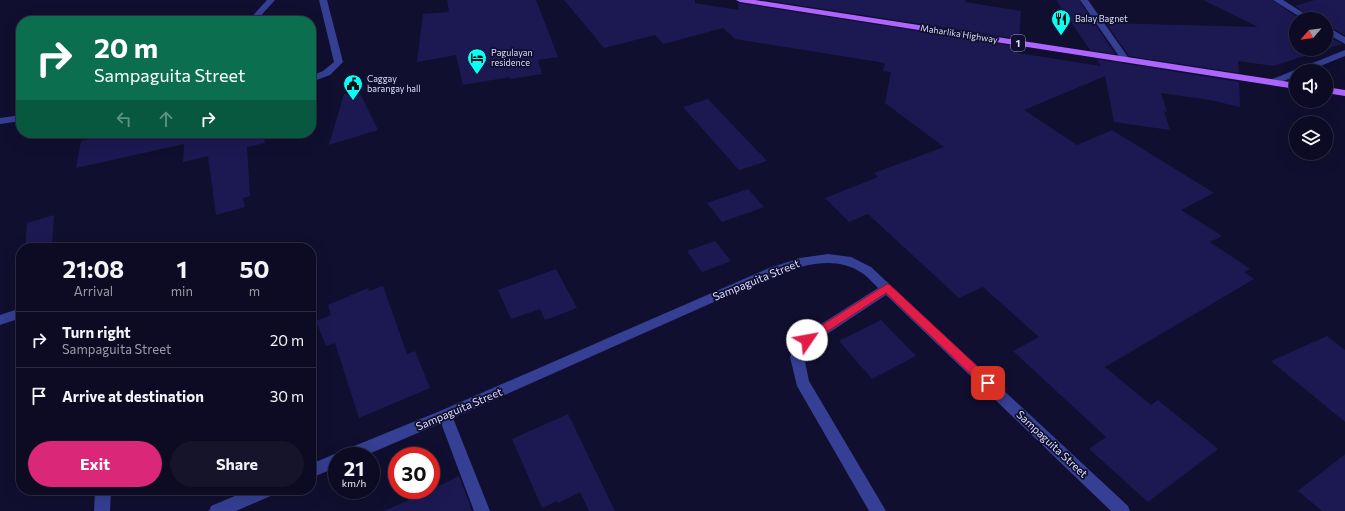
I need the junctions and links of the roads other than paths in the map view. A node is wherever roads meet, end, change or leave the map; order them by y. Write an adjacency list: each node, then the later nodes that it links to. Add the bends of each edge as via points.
1 (271, 0): 7 (street)
2 (323, 0): 14 (street, via 339,62 333,70)
3 (740, 0): 11 (main road, Maharlika Highway / 1)
4 (1084, 0): 11 (street)
5 (1277, 0): 6 (street)
6 (1297, 12)
7 (257, 16)
8 (1333, 33): 9 (street)
9 (1345, 41)
10 (1345, 53): 12 (street)
11 (1126, 60): 15 (main road, Maharlika Highway / 1)
12 (1318, 64)
13 (1289, 76): 15 (street)
14 (316, 78)
15 (1273, 82): 16 (main road, Maharlika Highway / 1)
16 (1289, 85)
17 (1333, 91): 18 (main road)
18 (1345, 93)
19 (16, 119): 20 (street)
20 (0, 121)
21 (887, 288): 24 (street, Sampaguita Street, via 867,270 848,260 827,258 804,261 773,272); 33 (street, via 807,340 797,357 802,382); 34 (street, Sampaguita Street)
22 (16, 315): 23 (street)
23 (0, 320)
24 (445, 415): 25 (street, Sampaguita Street); 32 (street)
25 (369, 447)
26 (328, 464): 27 (street)
27 (316, 469)
28 (103, 495): 30 (street)
29 (255, 495): 31 (street)
30 (102, 511)
31 (217, 511)
32 (482, 511)
33 (878, 511)
34 (1122, 511)

